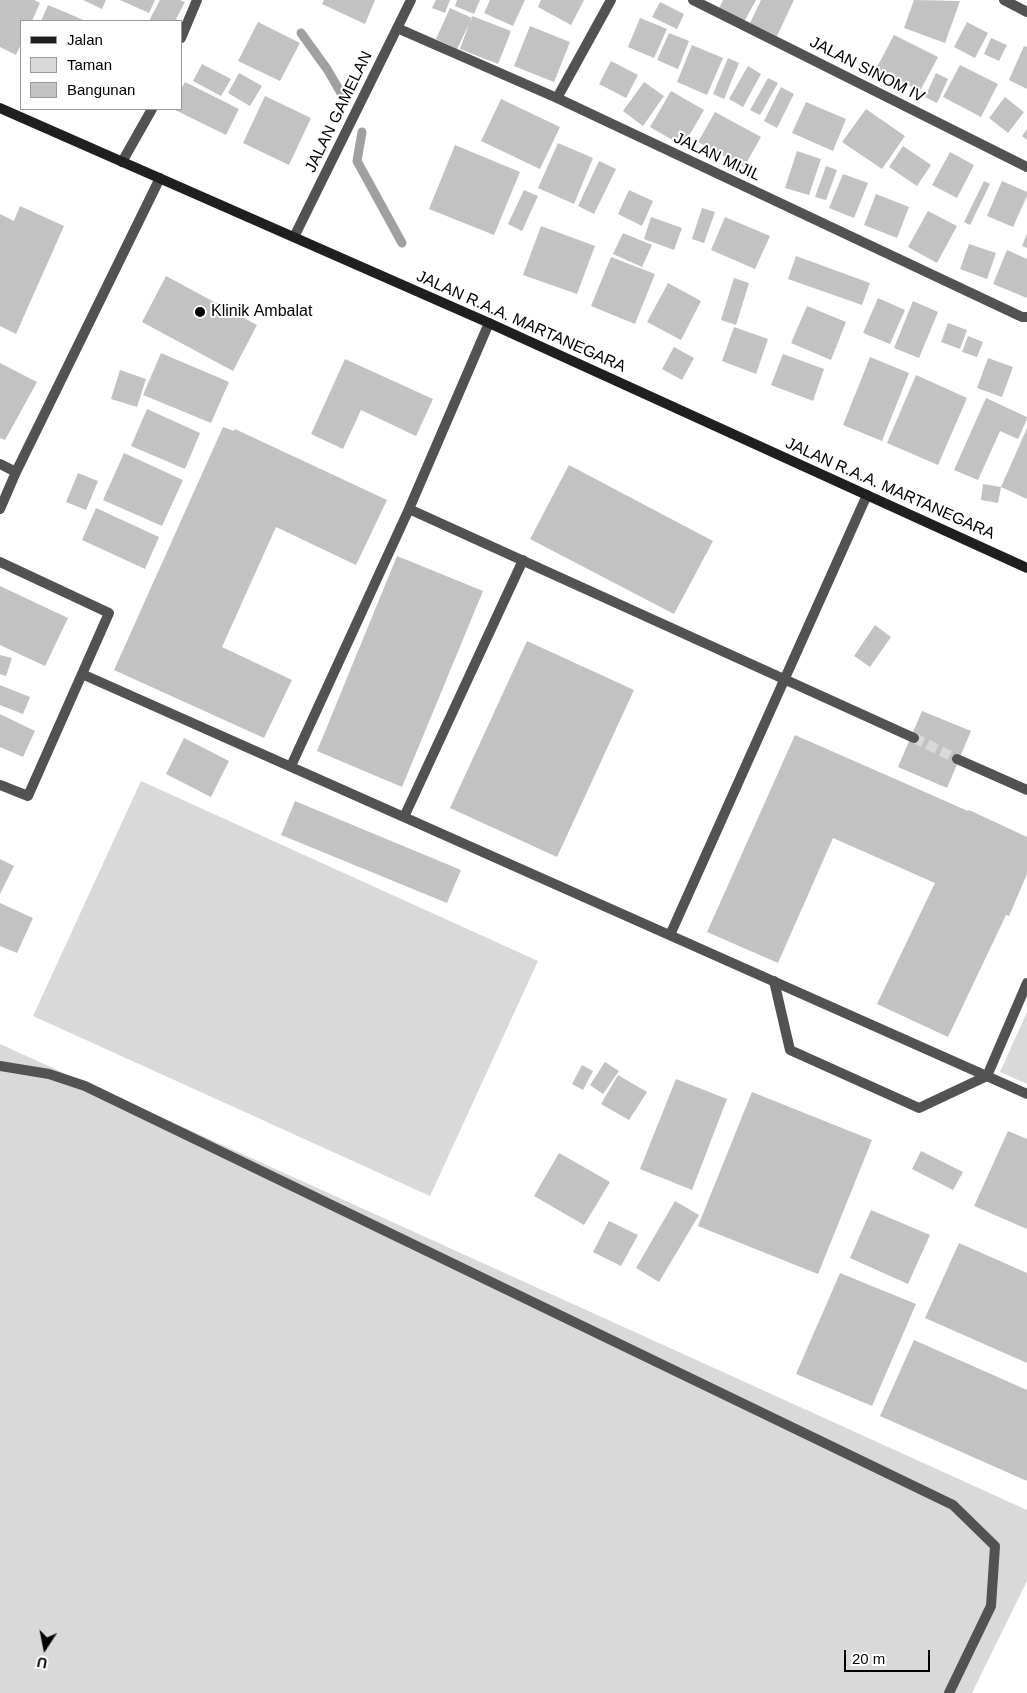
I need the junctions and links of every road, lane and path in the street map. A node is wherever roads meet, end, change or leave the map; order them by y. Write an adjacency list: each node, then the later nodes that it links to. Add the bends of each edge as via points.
1 (196, 0): 8 (street)
2 (411, 0): 7 (street, JALAN GAMELAN)
3 (611, 0): 9 (street)
4 (693, 0): 13 (street, JALAN SINOM IV)
5 (1004, 0): 6 (street)
6 (1027, 12)
7 (397, 28): 9 (street, JALAN MIJIL); 15 (street, JALAN GAMELAN)
8 (182, 35)
9 (558, 98): 16 (street, JALAN MIJIL)
10 (0, 108): 12 (main road, JALAN R.A.A. MARTANEGARA)
11 (151, 110): 12 (street)
12 (122, 162): 14 (main road, JALAN R.A.A. MARTANEGARA)
13 (1027, 167)
14 (160, 178): 15 (main road, JALAN R.A.A. MARTANEGARA); 19 (street)
15 (294, 237): 17 (main road, JALAN R.A.A. MARTANEGARA)
16 (1024, 317)
17 (489, 323): 20 (main road, JALAN R.A.A. MARTANEGARA); 22 (street)
18 (0, 464): 19 (street)
19 (16, 472): 21 (street)
20 (866, 495): 25 (main road, JALAN R.A.A. MARTANEGARA); 27 (street)
21 (0, 509)
22 (409, 509): 23 (street); 30 (street)
23 (523, 560): 27 (street); 33 (street)
24 (0, 562): 26 (street, via 110,613)
25 (1027, 568)
26 (82, 674): 30 (street); 31 (street, via 28,796)
27 (784, 680): 28 (street); 34 (street)
28 (914, 738)
29 (958, 759): 32 (street)
30 (291, 766): 33 (street)
31 (0, 785)
32 (1027, 790)
33 (404, 817): 34 (street)
34 (670, 935): 35 (street)
35 (774, 981): 38 (street); 38 (street, via 790,1050 919,1108)
36 (1027, 983): 38 (street)
37 (0, 1066): 40 (street, via 49,1074 85,1086 953,1505 995,1546 991,1606)
38 (987, 1076): 39 (street)
39 (1027, 1094)
40 (949, 1693)

